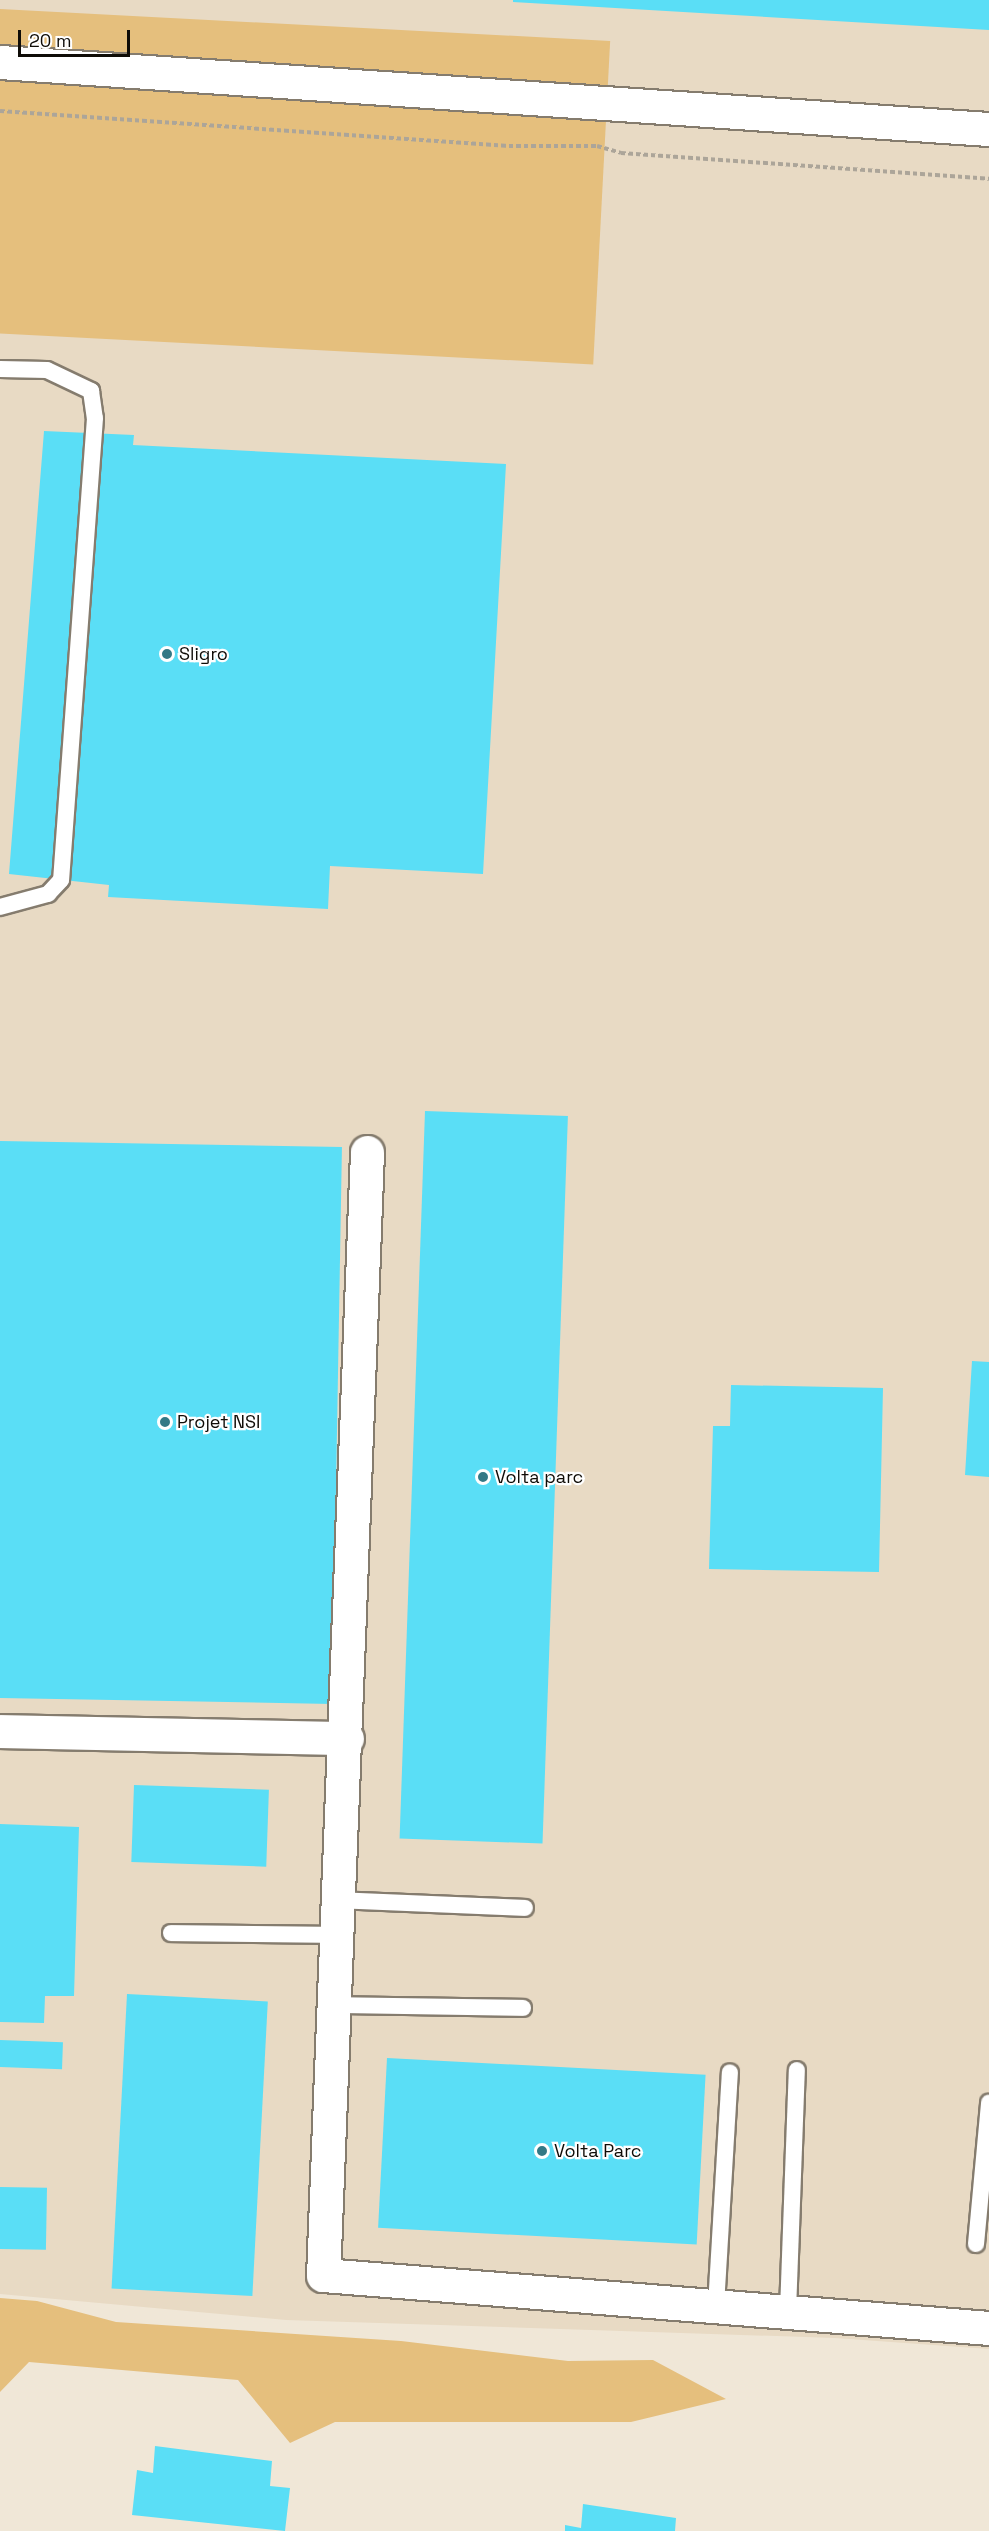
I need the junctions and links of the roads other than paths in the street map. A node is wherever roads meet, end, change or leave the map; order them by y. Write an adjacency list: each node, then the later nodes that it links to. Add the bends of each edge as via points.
1 (0, 62): 2 (street)
2 (989, 129)
3 (0, 369): 4 (lane, via 47,370 91,391 95,418 61,880 48,894)
4 (0, 907)
5 (367, 1152): 7 (street)
6 (0, 1731): 7 (street)
7 (347, 1738): 8 (street)
8 (337, 1900): 9 (lane); 11 (street)
9 (525, 1908)
10 (171, 1933): 11 (lane)
11 (336, 1935): 12 (street)
12 (333, 2005): 13 (lane); 18 (street, via 323,2275)
13 (523, 2008)
14 (797, 2070): 19 (lane)
15 (730, 2072): 18 (lane)
16 (989, 2103): 17 (lane)
17 (976, 2244)
18 (716, 2306): 19 (street)
19 (788, 2312): 20 (street)
20 (989, 2328)

